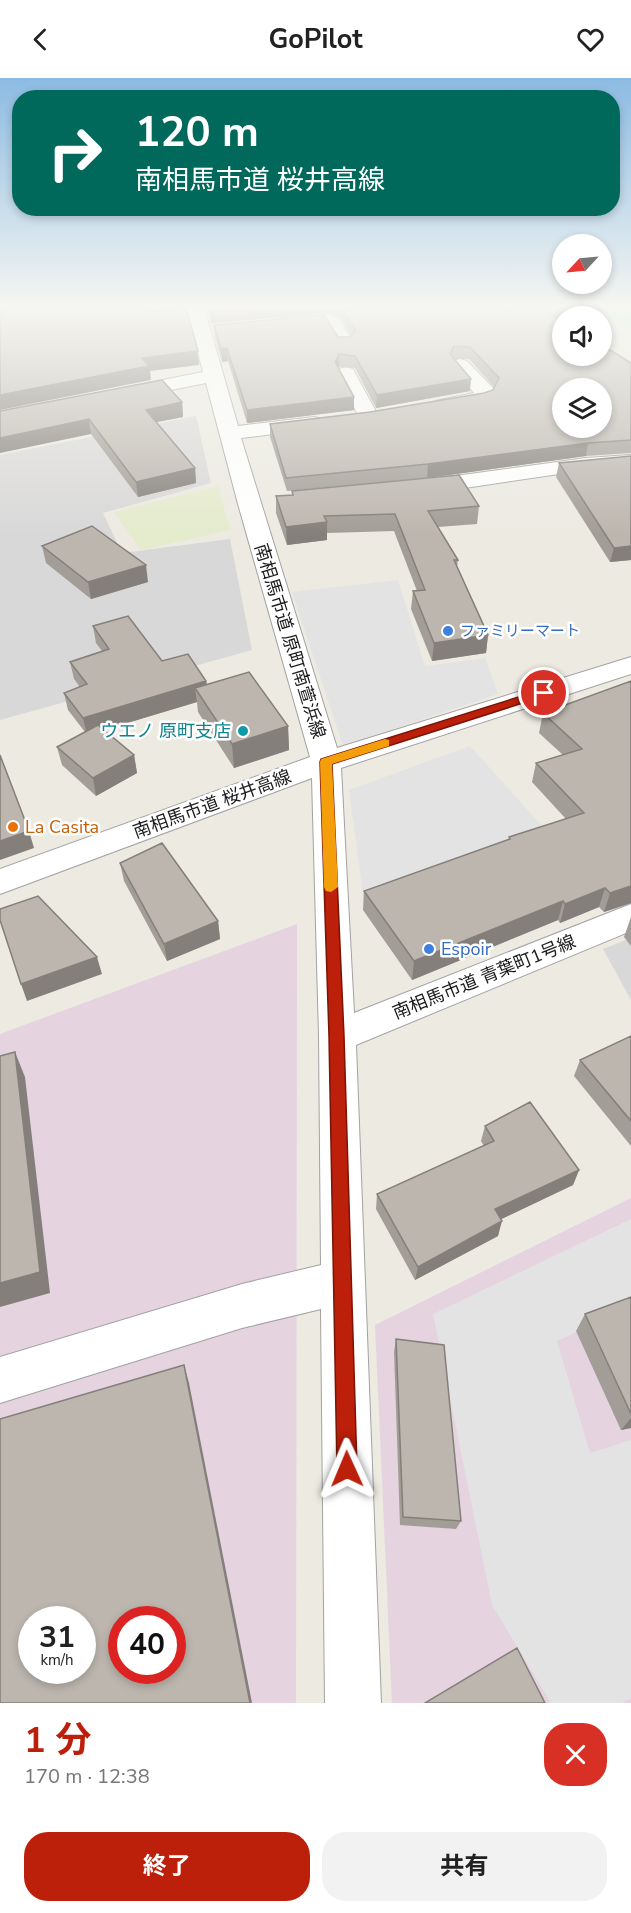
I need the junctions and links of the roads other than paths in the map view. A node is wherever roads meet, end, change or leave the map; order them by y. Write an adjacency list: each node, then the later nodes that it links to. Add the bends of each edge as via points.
1 (179, 383): 5 (street)
2 (216, 383): 7 (street, 南相馬市道 原町南萱浜線)
3 (353, 383): 7 (street, via 376,415)
4 (477, 383): 6 (street, via 485,391 482,398)
5 (106, 397)
6 (419, 408)
7 (229, 433): 11 (street, 南相馬市道 原町南萱浜線, via 261,503)
8 (631, 461): 9 (street)
9 (392, 490)
10 (631, 665): 11 (street, 南相馬市道 桜井高線)
11 (326, 762): 12 (street, 南相馬市道 桜井高線); 14 (street, 南相馬市道 原町南萱浜線)
12 (0, 882)
13 (631, 917): 14 (street, 南相馬市道 青葉町1号線)
14 (337, 1036): 15 (street, 南相馬市道 原町南萱浜線)
15 (343, 1282): 16 (street, via 242,1306); 17 (street, 南相馬市道 原町南萱浜線)
16 (0, 1380)
17 (353, 1703)

